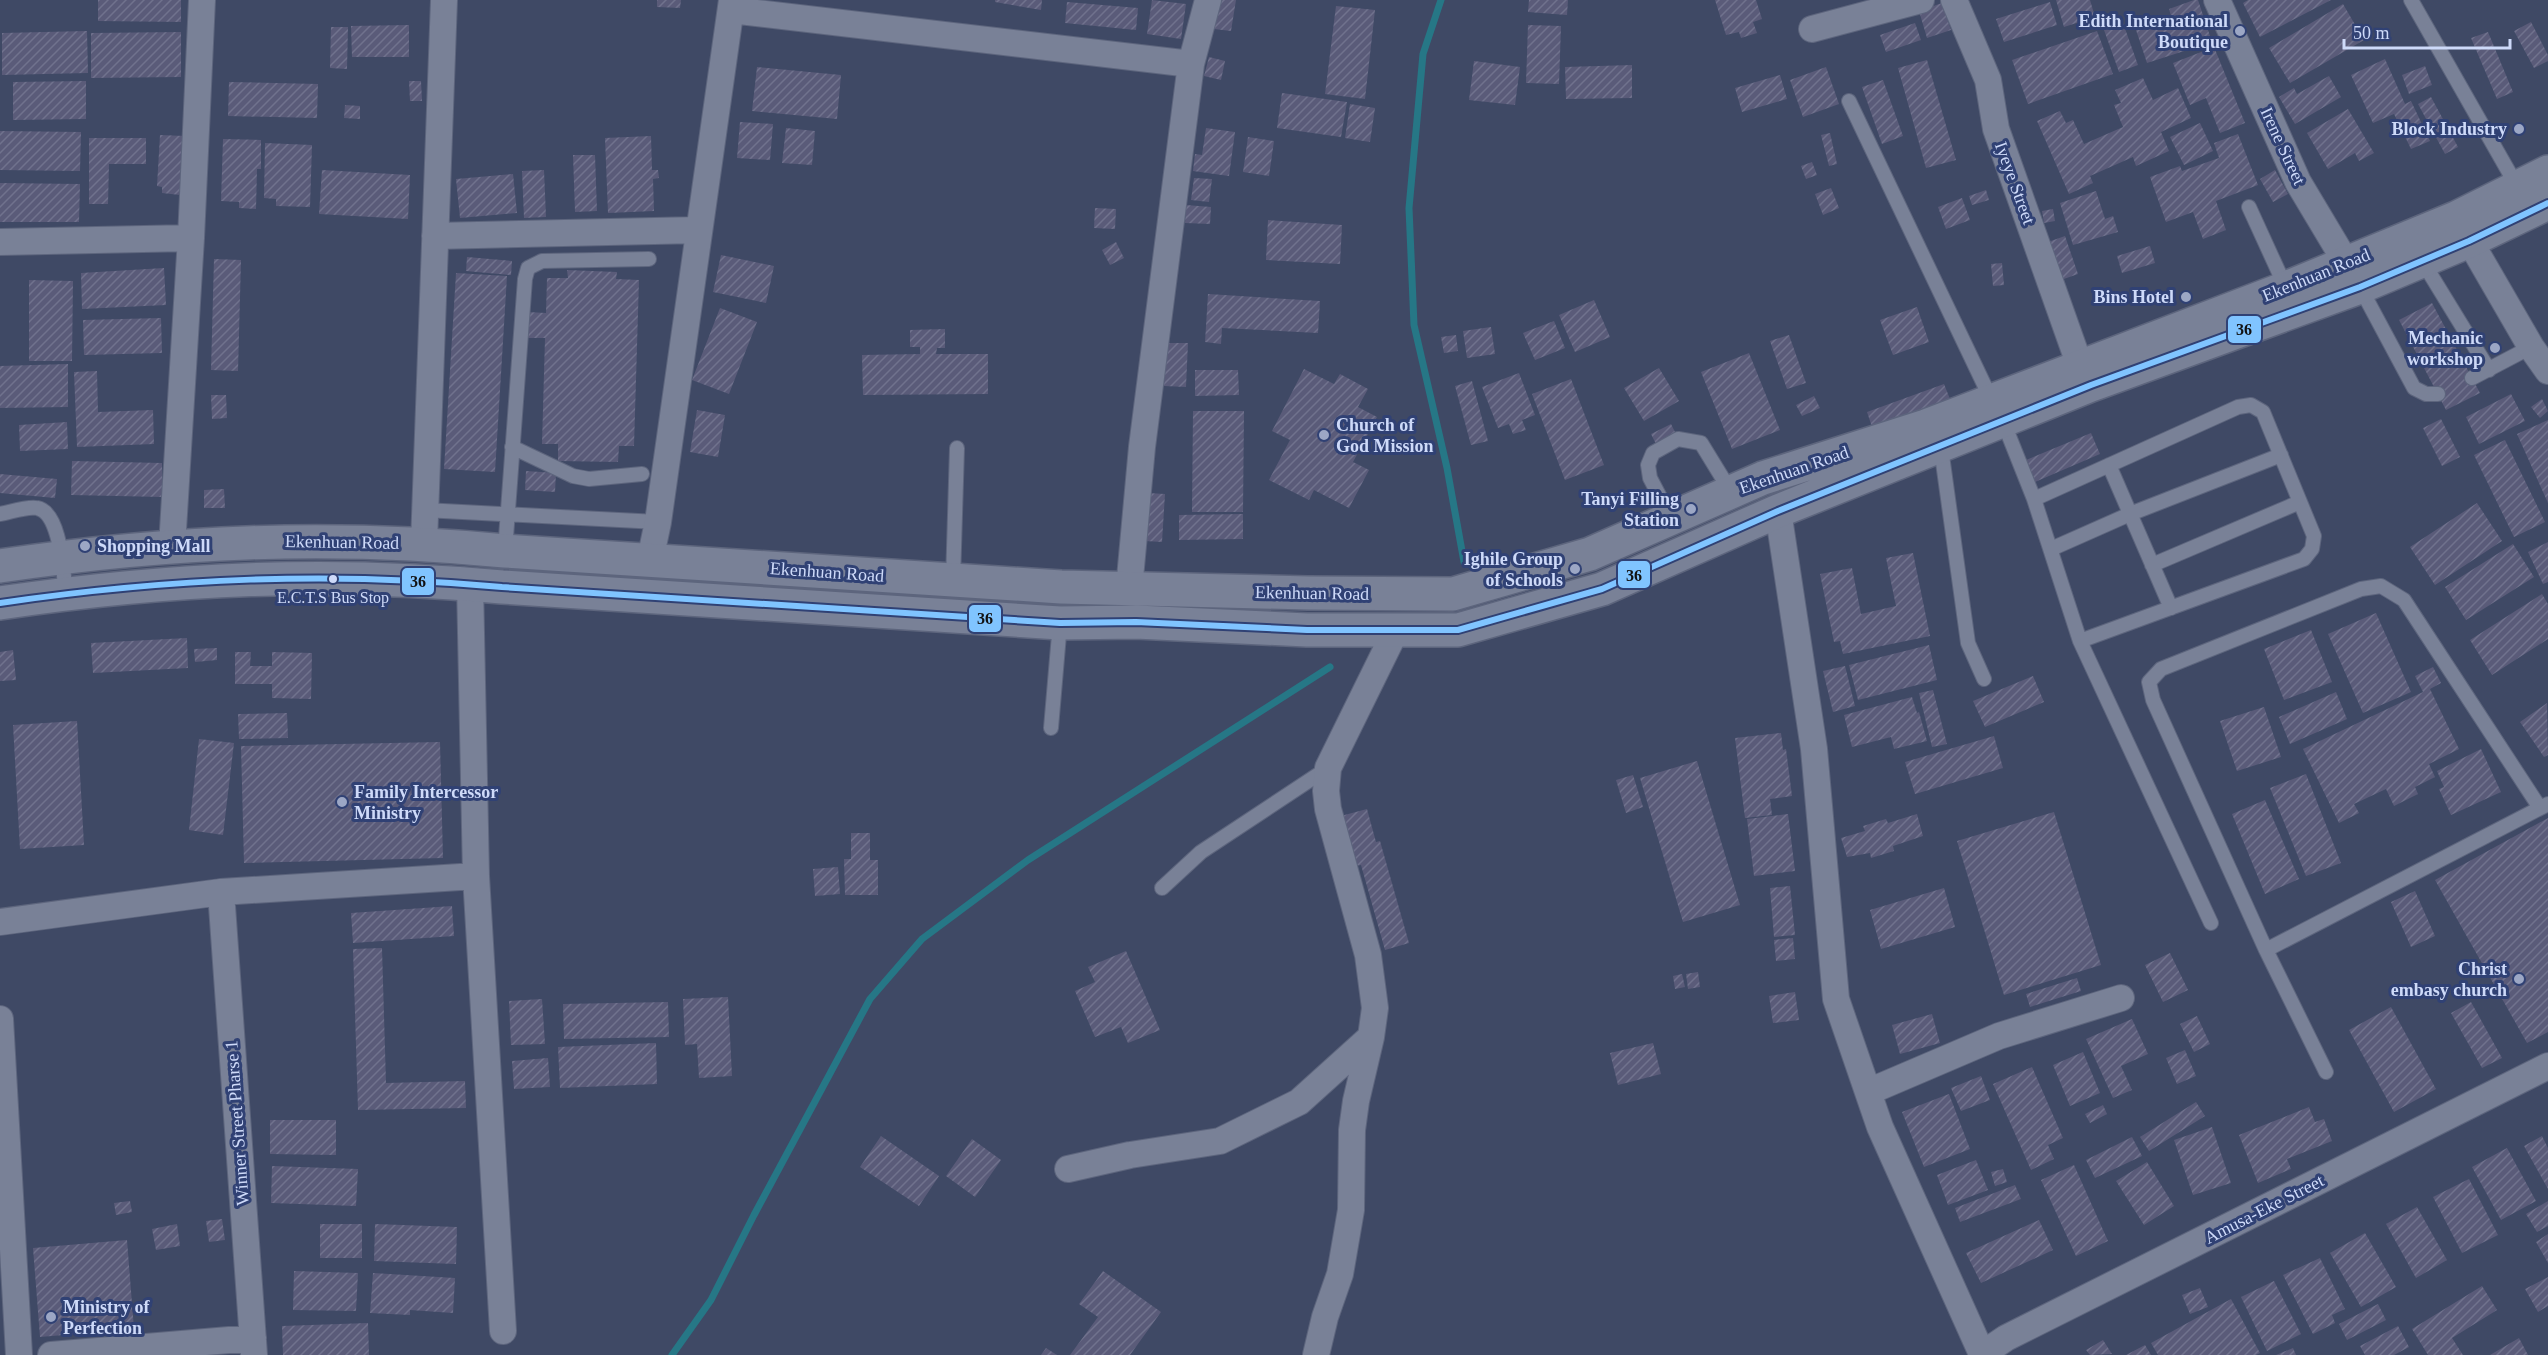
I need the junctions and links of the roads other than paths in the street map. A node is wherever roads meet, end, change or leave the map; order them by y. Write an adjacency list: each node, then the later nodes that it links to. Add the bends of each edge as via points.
1 (202, 0): 19 (street)
2 (444, 0): 18 (street)
3 (1208, 0): 10 (street)
4 (1921, 0): 9 (street)
5 (1954, 0): 26 (street, Iyeye Street, via 1988,80 1996,129)
6 (2217, 0): 23 (street, Irene Street, via 2298,182)
7 (2411, 0): 13 (lane)
8 (731, 5): 10 (street); 16 (street)
9 (1812, 29)
10 (1191, 64): 58 (street, via 1142,447)
11 (1849, 101): 31 (lane)
12 (2548, 172): 13 (main road, Ekenhuan Road)
13 (2518, 188): 17 (main road, Ekenhuan Road)
14 (2548, 202): 17 (main road, Ekenhuan Road)
15 (2249, 207): 24 (lane)
16 (699, 230): 18 (street); 47 (street)
17 (2463, 230): 21 (main road, Ekenhuan Road); 25 (street)
18 (435, 236): 41 (street)
19 (191, 238): 20 (street); 49 (street)
20 (0, 242)
21 (2415, 249): 23 (main road, Ekenhuan Road); 27 (lane)
22 (649, 259): 32 (lane, via 542,261 528,268)
23 (2354, 275): 24 (main road, Ekenhuan Road); 30 (lane, via 2414,388); 31 (main road, Ekenhuan Road, via 2091,385)
24 (2286, 288): 26 (main road, Ekenhuan Road)
25 (2531, 347): 27 (lane); 28 (street)
26 (2080, 366): 31 (main road, Ekenhuan Road)
27 (2489, 370): 29 (lane)
28 (2548, 371)
29 (2472, 378)
30 (2438, 394)
31 (1997, 410): 34 (main road, Ekenhuan Road); 38 (main road, Ekenhuan Road, via 1926,426 1763,478); 39 (lane)
32 (512, 447): 37 (lane, via 573,476 589,479); 44 (lane)
33 (957, 448): 56 (lane)
34 (1941, 448): 42 (main road, Ekenhuan Road); 65 (lane, via 1968,642)
35 (2281, 454): 36 (lane, via 2263,412 2252,405 2238,407); 40 (lane); 45 (lane)
36 (2109, 465): 39 (lane); 45 (lane)
37 (642, 474)
38 (1731, 492): 46 (main road, Ekenhuan Road); 46 (lane, via 1701,443 1678,439 1653,453 1648,465 1650,478)
39 (2034, 499): 50 (lane)
40 (2300, 502): 54 (lane); 61 (lane, via 2314,536 2312,549 2304,559)
41 (424, 510): 44 (lane); 48 (street)
42 (1778, 511): 63 (main road, Ekenhuan Road, via 1602,589 1458,630); 80 (street, via 1814,749 1836,999)
43 (0, 514): 52 (lane, via 37,508 48,513 55,525)
44 (507, 514): 47 (lane); 51 (lane)
45 (2130, 514): 50 (lane); 54 (lane)
46 (1671, 518): 58 (main road, Ekenhuan Road, via 1590,554 1453,594)
47 (658, 522): 53 (street)
48 (424, 543): 49 (main road, Ekenhuan Road, via 289,541); 51 (main road, Ekenhuan Road)
49 (172, 546): 52 (main road, Ekenhuan Road)
50 (2051, 549): 64 (lane)
51 (505, 551): 53 (main road, Ekenhuan Road)
52 (61, 557): 55 (main road, Ekenhuan Road); 59 (lane)
53 (650, 560): 56 (main road, Ekenhuan Road)
54 (2152, 565): 61 (lane)
55 (0, 566)
56 (953, 581): 58 (main road, Ekenhuan Road)
57 (470, 584): 59 (main road, Ekenhuan Road, via 421,579 289,577 175,582); 62 (main road, Ekenhuan Road); 69 (street)
58 (1129, 589)
59 (66, 593): 60 (main road, Ekenhuan Road)
60 (0, 603)
61 (2171, 608): 64 (lane)
62 (1060, 623): 63 (main road, Ekenhuan Road); 66 (lane)
63 (1396, 630): 67 (street)
64 (2080, 642): 73 (lane)
65 (1984, 679)
66 (1052, 728)
67 (1329, 768): 70 (lane, via 1201,852); 77 (street, via 1328,809 1368,955 1375,1008)
68 (2544, 806): 74 (lane); 74 (lane, via 2404,600 2381,586 2361,589 2161,669 2149,682 2152,700)
69 (476, 876): 71 (street); 82 (street)
70 (1162, 888)
71 (220, 892): 72 (street); 83 (street, Winner Street Pharse 1)
72 (0, 922)
73 (2211, 922)
74 (2266, 950): 79 (lane)
75 (2121, 998): 80 (street, via 1999,1036)
76 (0, 1019): 85 (street)
77 (1371, 1037): 81 (street, via 1299,1102 1220,1141); 87 (street, via 1352,1130 1351,1210 1346,1242)
78 (2548, 1066): 84 (street, Amusa-Eke Street, via 2006,1338)
79 (2326, 1072)
80 (1868, 1092): 84 (street)
81 (1068, 1169)
82 (503, 1331)
83 (254, 1346): 86 (street)
84 (1982, 1354)
85 (19, 1355)
86 (51, 1355)
87 (1316, 1355)

